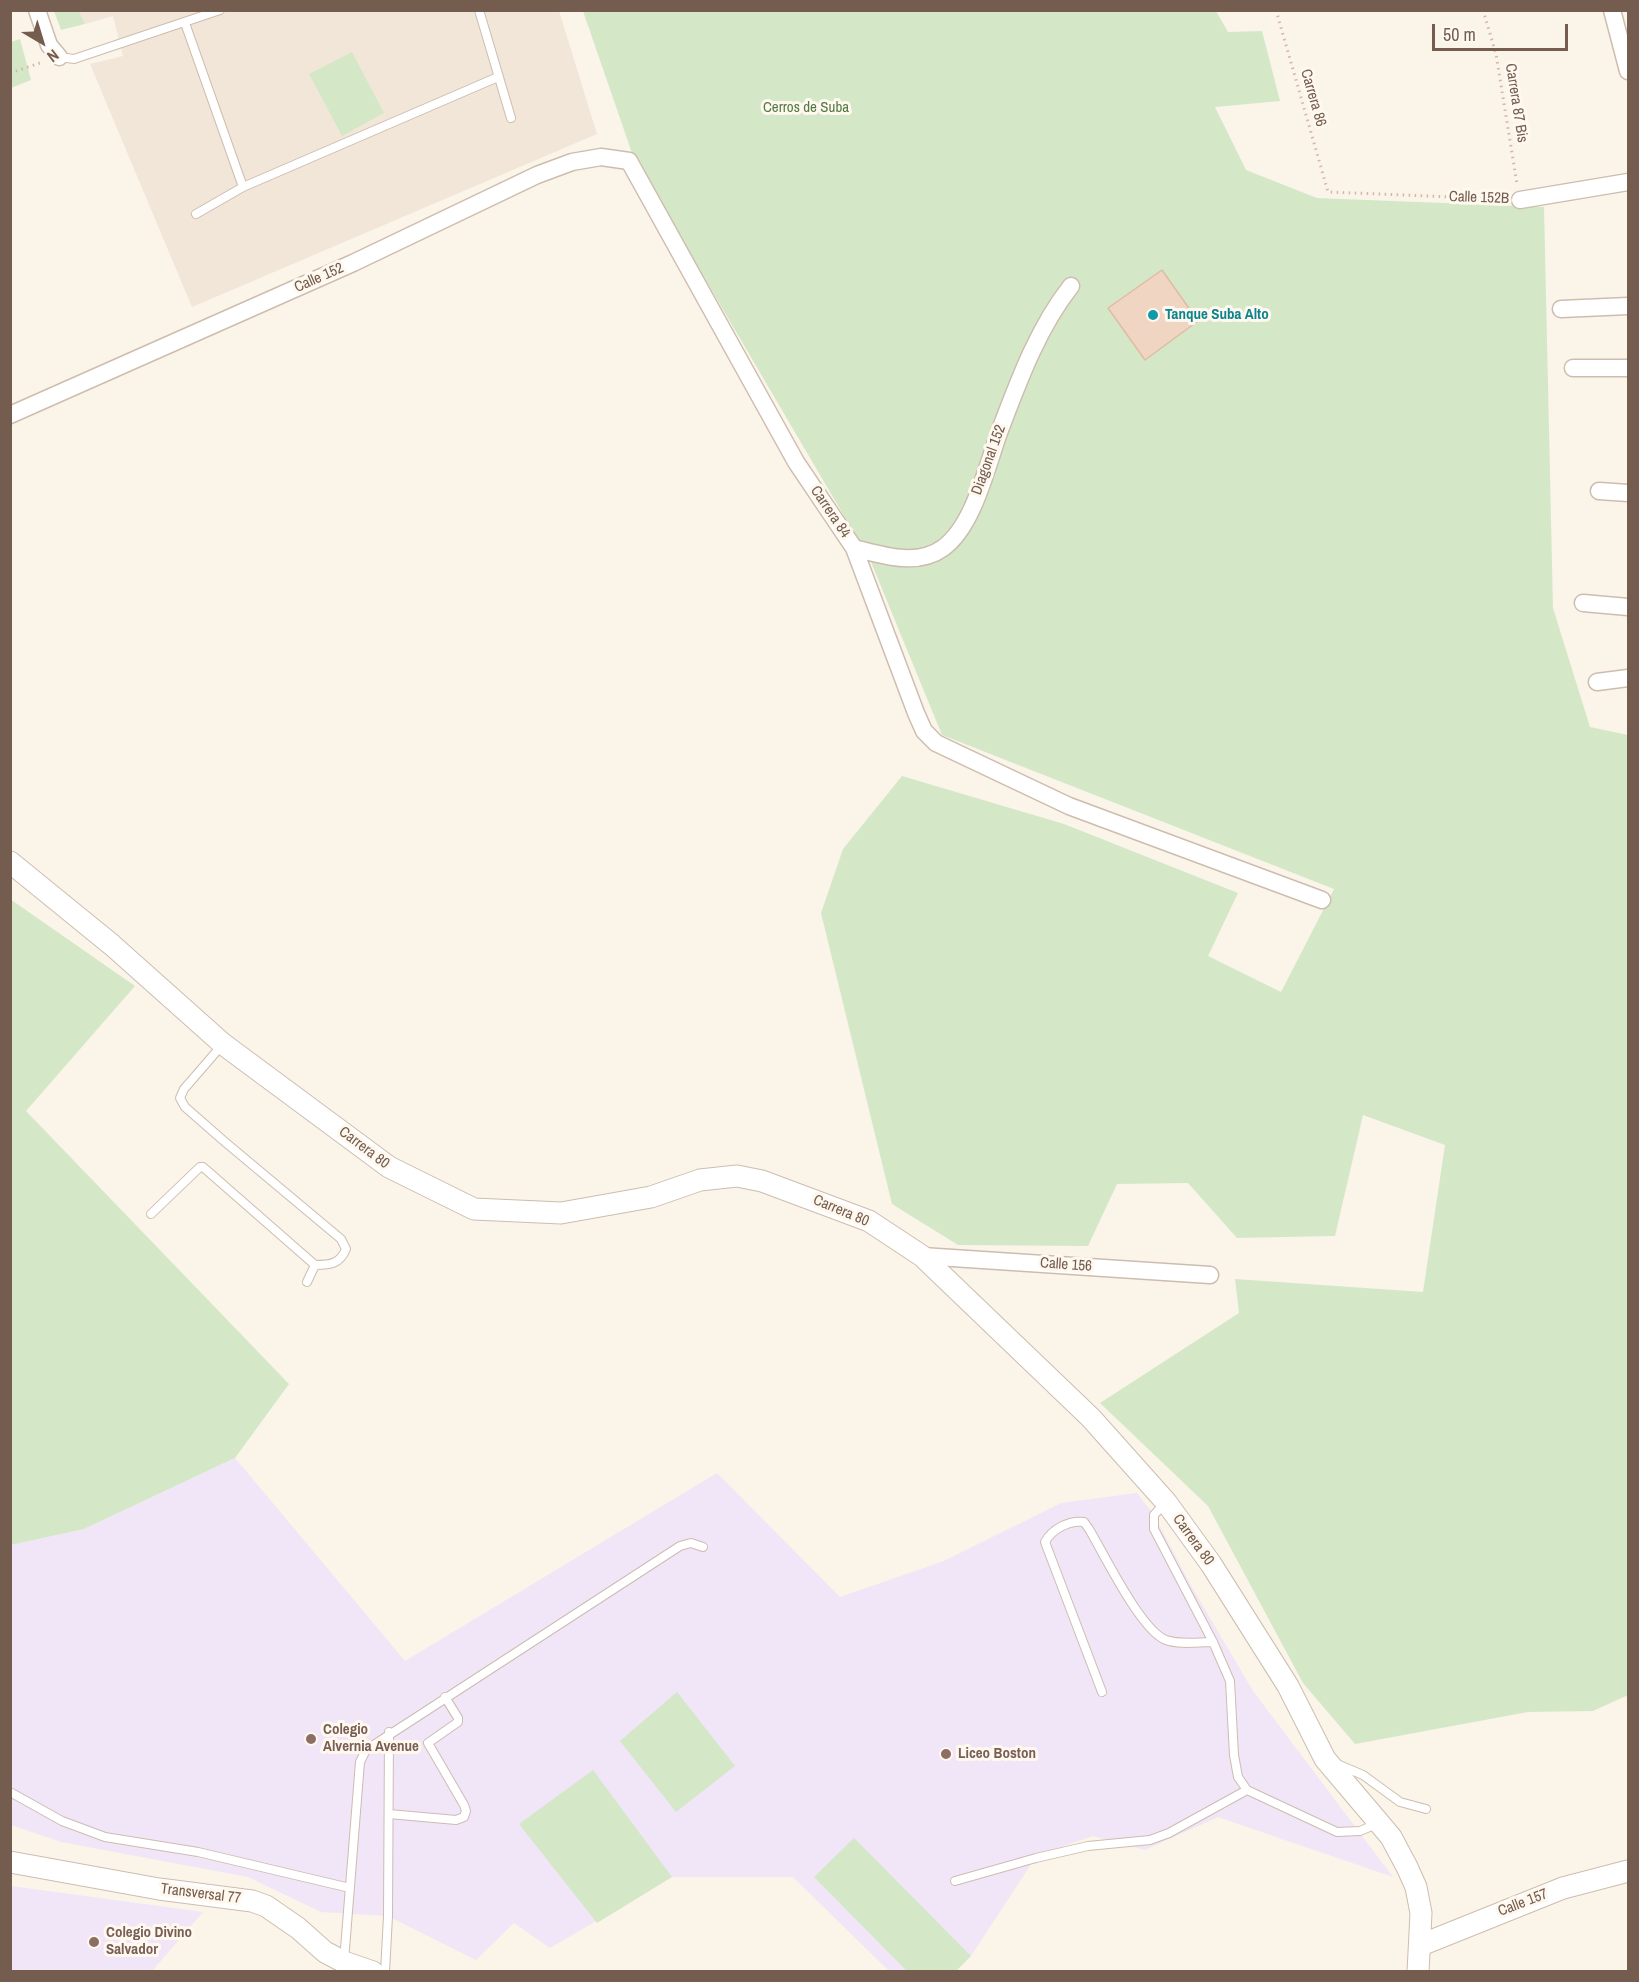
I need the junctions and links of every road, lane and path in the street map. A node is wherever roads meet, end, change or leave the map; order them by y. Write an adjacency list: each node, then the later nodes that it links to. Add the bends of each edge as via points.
1 (37, 10): 8 (street, via 49,45)
2 (220, 10): 7 (lane)
3 (479, 10): 11 (lane)
4 (1276, 10): 16 (path, Carrera 86)
5 (1483, 10): 17 (path, Carrera 87 Bis, via 1496,54)
6 (1612, 10): 9 (street)
7 (185, 23): 8 (lane, via 74,59); 15 (lane)
8 (59, 57): 10 (path)
9 (1629, 71)
10 (10, 73)
11 (498, 77): 12 (lane); 15 (lane)
12 (511, 118)
13 (629, 161): 24 (street, Calle 152, via 601,157 572,162 537,175 353,263); 27 (street, Carrera 84, via 796,462)
14 (1629, 182): 17 (street, Calle 152B)
15 (243, 187): 18 (lane)
16 (1328, 192): 17 (path, Calle 152B)
17 (1520, 200)
18 (196, 214)
19 (1071, 286): 27 (street, Diagonal 152, via 1026,363 970,514 955,537 942,549 921,557 895,558)
20 (1629, 306): 21 (street)
21 (1561, 309)
22 (1573, 368): 23 (street)
23 (1629, 368)
24 (10, 415)
25 (1599, 491): 26 (street)
26 (1629, 493)
27 (854, 548): 33 (street, Carrera 84, via 924,731 936,743 1069,806)
28 (1583, 603): 29 (street)
29 (1629, 607)
30 (1629, 678): 31 (street)
31 (1597, 682)
32 (10, 862): 34 (street, Carrera 80, via 112,945)
33 (1322, 900)
34 (223, 1044): 36 (street, Carrera 80, via 389,1167 474,1209 561,1214 651,1197 700,1180 737,1176 762,1180 869,1221); 37 (lane, via 180,1098 185,1107 341,1239 346,1249 342,1259 331,1265)
35 (152, 1214): 37 (lane, via 203,1167)
36 (922, 1256): 38 (street, Calle 156); 40 (street, Carrera 80, via 1091,1418)
37 (315, 1265): 39 (lane)
38 (1210, 1275)
39 (307, 1282)
40 (1166, 1502): 42 (lane, via 1154,1515 1154,1529); 46 (street, Carrera 80, via 1211,1564 1288,1686)
41 (703, 1547): 44 (lane, via 691,1543 680,1546)
42 (1213, 1642): 43 (lane, via 1164,1640 1146,1625 1089,1528 1084,1522 1074,1521 1050,1533 1045,1542); 47 (lane, via 1230,1681 1234,1755)
43 (1102, 1692)
44 (445, 1697): 45 (lane); 50 (lane, via 458,1722 428,1743 464,1805 464,1817 456,1820)
45 (389, 1732): 50 (lane); 55 (lane, via 366,1750 360,1762)
46 (1325, 1759): 49 (lane, via 1363,1775 1400,1802); 51 (street, Carrera 80)
47 (1247, 1790): 51 (lane, via 1337,1832 1360,1831); 54 (lane, via 1150,1840 1088,1846)
48 (10, 1792): 55 (lane, via 62,1821 105,1836 198,1852)
49 (1426, 1809)
50 (389, 1814): 59 (lane)
51 (1379, 1822): 56 (street, Carrera 80, via 1416,1887)
52 (10, 1862): 57 (street, Transversal 77, via 252,1901 266,1906 312,1943)
53 (1629, 1870): 56 (street, Calle 157, via 1563,1888)
54 (955, 1881)
55 (350, 1888): 57 (lane)
56 (1421, 1945): 60 (street, Carrera 80)
57 (344, 1962): 58 (street, Transversal 77)
58 (373, 1971)
59 (385, 1971)
60 (1418, 1971)

